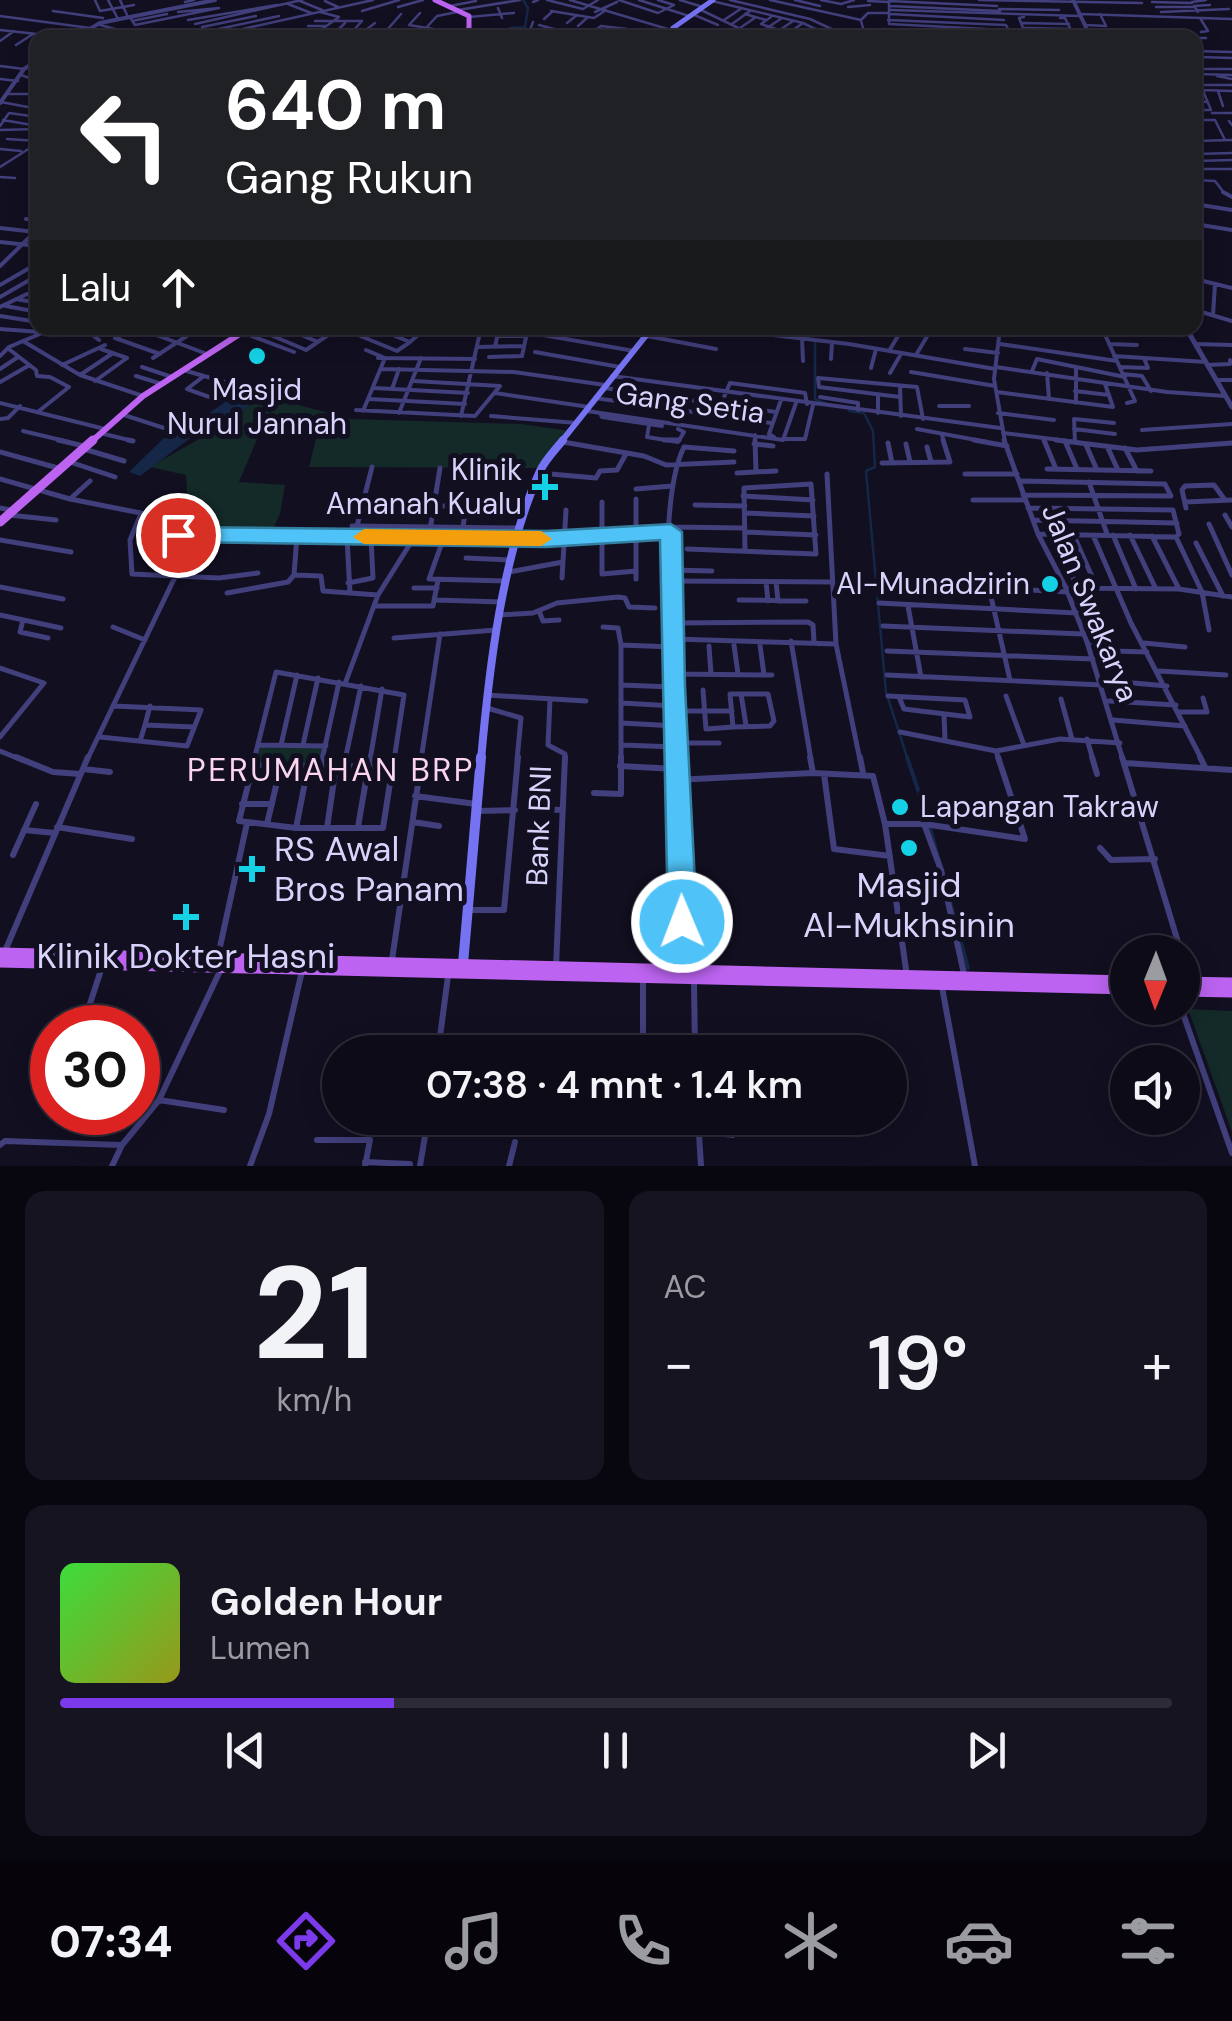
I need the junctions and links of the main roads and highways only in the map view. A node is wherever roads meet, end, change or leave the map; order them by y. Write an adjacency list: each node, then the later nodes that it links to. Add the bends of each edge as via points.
1 (440, 1): 3 (main road, via 469,17)
2 (709, 3): 4 (main road)
3 (468, 30)
4 (670, 30)
5 (237, 335): 7 (main road, via 143,396)
6 (647, 335): 12 (main road, via 538,473 510,560 487,694)
7 (34, 490): 8 (main road)
8 (4, 514)
9 (1, 956): 10 (main road); 10 (main road)
10 (159, 962): 11 (main road)
11 (220, 963): 12 (main road); 13 (main road)
12 (462, 964): 13 (main road)
13 (588, 972): 14 (main road); 14 (main road)
14 (689, 974): 16 (main road); 16 (main road)
15 (1110, 982): 16 (main road)
16 (1072, 984): 20 (main road)
17 (1232, 984): 18 (main road)
18 (1200, 985)
19 (1200, 987): 21 (main road)
20 (1110, 988)
21 (1232, 992)

